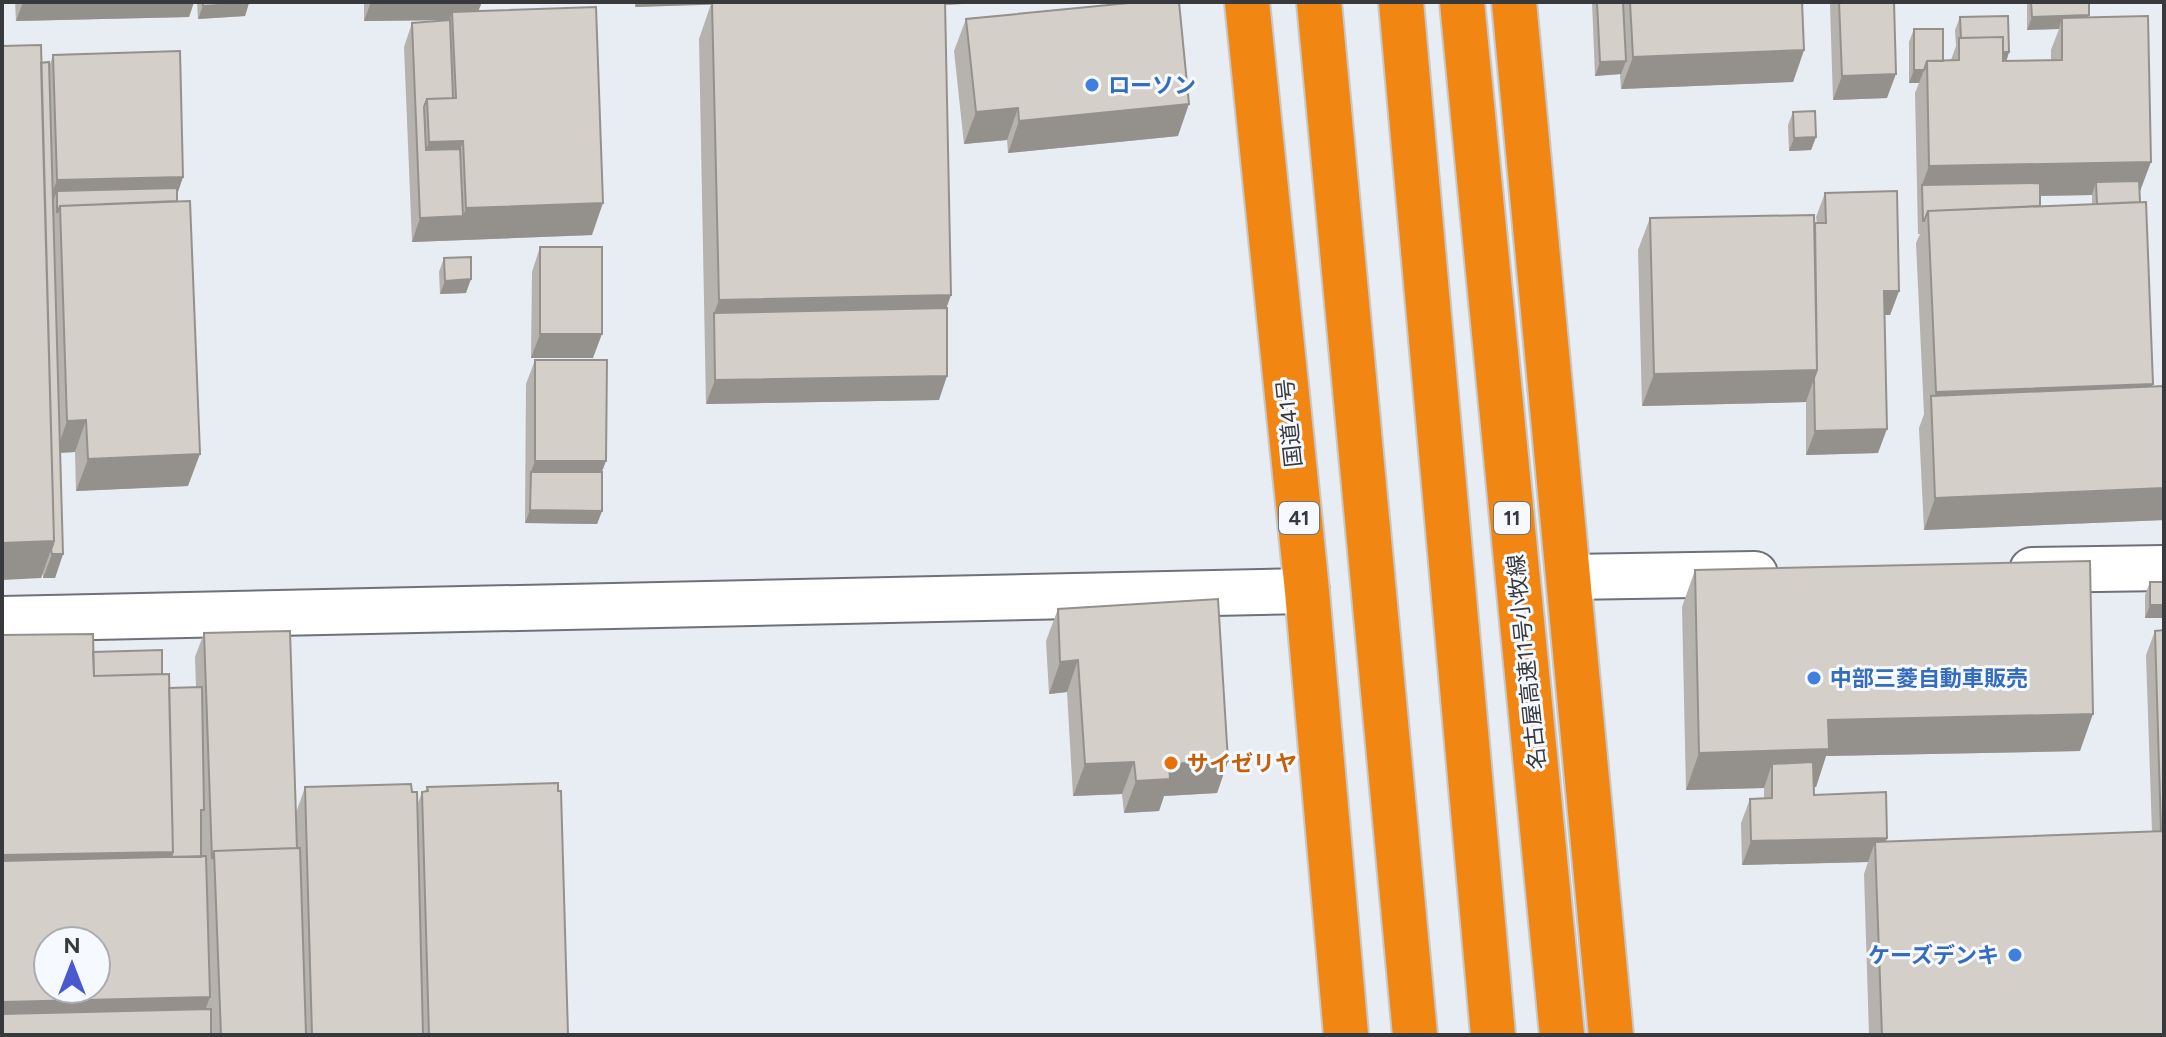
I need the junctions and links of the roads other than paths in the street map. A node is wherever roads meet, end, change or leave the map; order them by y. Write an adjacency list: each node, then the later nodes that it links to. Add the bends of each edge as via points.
1 (1247, 2): 10 (highway, 国道41号 / 41)
2 (1319, 2): 13 (highway)
3 (1462, 2): 15 (highway, 名古屋高速11号小牧線 / 11)
4 (1514, 2): 9 (highway)
5 (1402, 10): 14 (highway)
6 (2164, 568): 7 (street)
7 (1992, 571)
8 (1788, 574): 9 (street)
9 (1569, 577): 16 (highway)
10 (1307, 591): 11 (street); 12 (highway, 国道41号 / 41)
11 (2, 619)
12 (1346, 1035)
13 (1415, 1035)
14 (1493, 1035)
15 (1562, 1035)
16 (1611, 1035)

